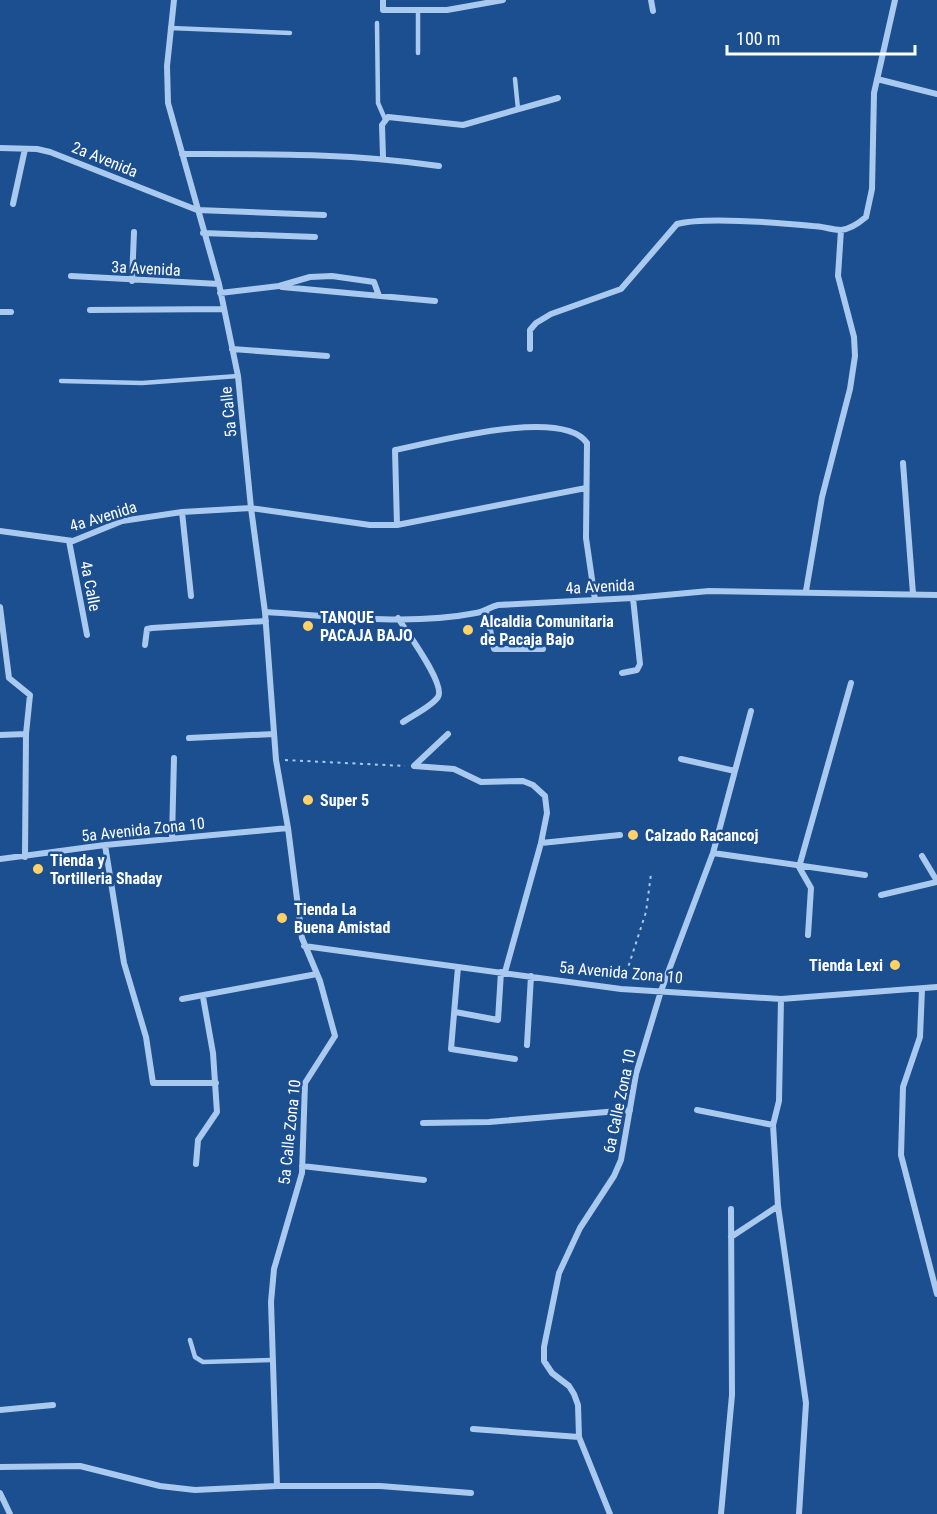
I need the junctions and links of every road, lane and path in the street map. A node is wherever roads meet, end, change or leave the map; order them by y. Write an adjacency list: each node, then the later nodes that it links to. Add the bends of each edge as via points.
1 (174, 0): 9 (street, 5a Calle)
2 (383, 0): 6 (street, via 383,10)
3 (503, 0): 6 (street, via 468,8)
4 (651, 0): 7 (street)
5 (896, 0): 12 (street)
6 (418, 10): 11 (lane)
7 (653, 11)
8 (377, 23): 17 (lane, via 378,103)
9 (170, 28): 10 (lane); 20 (street, 5a Calle, via 167,86)
10 (291, 33)
11 (418, 52)
12 (877, 78): 14 (street); 26 (street, via 872,114 871,203 866,217)
13 (515, 79): 16 (lane)
14 (937, 94)
15 (558, 98): 16 (street)
16 (518, 109): 17 (street, via 463,125)
17 (385, 119): 21 (street)
18 (0, 148): 19 (street, 2a Avenida)
19 (25, 149): 23 (street); 24 (street, 2a Avenida, via 50,152)
20 (182, 154): 21 (street); 24 (street, 5a Calle)
21 (383, 157): 22 (street)
22 (439, 166)
23 (13, 204)
24 (197, 210): 25 (street, 2a Avenida); 28 (street, 5a Calle)
25 (324, 214)
26 (841, 230): 42 (street, via 813,225 677,224 621,289 536,323 530,330); 53 (street, via 838,276 855,356 822,496)
27 (134, 232): 31 (street)
28 (204, 233): 29 (street); 32 (street, 5a Calle)
29 (315, 237)
30 (71, 276): 31 (street, 3a Avenida)
31 (132, 281): 32 (street, 3a Avenida)
32 (219, 284): 34 (street, 5a Calle)
33 (279, 286): 34 (street); 35 (street); 35 (street, via 303,278 332,276 374,282)
34 (220, 293): 37 (street, 5a Calle)
35 (379, 296): 36 (street)
36 (435, 301)
37 (224, 309): 38 (street); 41 (street, 5a Calle)
38 (90, 310)
39 (0, 312): 40 (street)
40 (11, 312)
41 (232, 349): 43 (street); 44 (street, 5a Calle)
42 (530, 349)
43 (327, 356)
44 (238, 376): 45 (lane, via 142,383); 48 (street, 5a Calle)
45 (61, 381)
46 (903, 463): 54 (street)
47 (586, 488): 50 (street, 4a Avenida); 50 (street, via 587,443 575,431 564,428 522,427 395,450); 58 (street, via 586,538)
48 (251, 508): 49 (street, 4a Avenida); 50 (street, 4a Avenida, via 370,525); 61 (street, 5a Calle)
49 (182, 512): 52 (street, 4a Avenida, via 122,521); 55 (street)
50 (397, 525)
51 (0, 531): 52 (street, 4a Avenida)
52 (69, 541): 64 (street, 4a Calle)
53 (806, 591): 54 (street, 4a Avenida); 57 (street, 4a Avenida, via 708,591)
54 (913, 594): 56 (street, 4a Avenida)
55 (191, 596)
56 (937, 596)
57 (633, 598): 58 (street, 4a Avenida); 68 (street, via 640,664 637,670)
58 (596, 600): 60 (street, 4a Avenida, via 498,605)
59 (0, 607): 65 (street)
60 (486, 610): 62 (street, 4a Avenida); 67 (street, via 494,649)
61 (265, 612): 62 (street, 4a Avenida); 63 (street, 5a Calle)
62 (398, 618): 71 (street, via 440,689 437,699)
63 (266, 621): 66 (street, via 152,628 147,629); 73 (street, 5a Calle)
64 (87, 635)
65 (2, 640): 72 (street, via 9,678 30,695)
66 (145, 645)
67 (543, 649)
68 (622, 673)
69 (851, 683): 91 (street)
70 (751, 711): 81 (street, 6a Calle Zona 10)
71 (403, 722)
72 (26, 734): 75 (street); 89 (street)
73 (274, 734): 76 (street); 79 (street, 5a Calle)
74 (448, 734): 80 (street)
75 (0, 735)
76 (189, 738)
77 (174, 758): 84 (street)
78 (681, 759): 81 (street)
79 (276, 760): 80 (path); 82 (street, 5a Calle)
80 (414, 766): 85 (street, via 454,769 481,782 518,781 533,785 545,796 547,804)
81 (735, 771): 87 (street, 6a Calle Zona 10)
82 (288, 828): 84 (street, 5a Avenida Zona 10); 97 (street, 5a Calle Zona 10)
83 (620, 835): 85 (street)
84 (172, 838): 86 (street, 5a Avenida Zona 10)
85 (541, 843): 99 (street)
86 (105, 845): 89 (street, 5a Avenida Zona 10); 112 (street, via 124,963 146,1037 153,1083)
87 (713, 854): 91 (street); 105 (street, 6a Calle Zona 10)
88 (922, 856): 94 (street)
89 (25, 857): 90 (street, 5a Avenida Zona 10)
90 (0, 860)
91 (799, 867): 93 (street); 96 (street, via 811,888)
92 (651, 874): 103 (path, via 646,912)
93 (865, 875)
94 (937, 881): 95 (street)
95 (880, 895)
96 (808, 935)
97 (304, 946): 98 (street, 5a Avenida Zona 10); 100 (street, 5a Calle Zona 10)
98 (458, 967): 99 (street, 5a Avenida Zona 10); 109 (street)
99 (503, 972): 101 (street, 5a Avenida Zona 10); 109 (street, via 498,1020)
100 (317, 974): 106 (street); 118 (street, 5a Calle Zona 10, via 335,1036 305,1083)
101 (531, 976): 103 (street, 5a Avenida Zona 10); 110 (street)
102 (937, 987): 104 (street, 5a Avenida Zona 10)
103 (621, 988): 105 (street, 5a Avenida Zona 10)
104 (922, 989): 108 (street, 5a Avenida Zona 10); 123 (street, via 920,1037 903,1087 901,1155)
105 (661, 991): 108 (street, 5a Avenida Zona 10); 113 (street, 6a Calle Zona 10, via 636,1074)
106 (203, 997): 107 (street); 112 (street)
107 (182, 999)
108 (781, 999): 116 (street, via 779,1101)
109 (455, 1012): 111 (street, via 451,1049)
110 (527, 1045)
111 (515, 1059)
112 (216, 1083): 117 (street, via 216,1117 198,1140)
113 (630, 1110): 115 (street, via 489,1122); 129 (street, 6a Calle Zona 10, via 625,1144 614,1176 580,1228 559,1273 544,1347 544,1361 574,1394)
114 (697, 1110): 116 (street)
115 (423, 1123)
116 (773, 1125): 120 (street)
117 (196, 1164)
118 (302, 1166): 119 (street); 125 (street, 5a Calle Zona 10, via 274,1269)
119 (424, 1180)
120 (778, 1206): 122 (street); 137 (street, via 806,1403)
121 (731, 1209): 122 (street)
122 (731, 1237): 136 (street, via 732,1395)
123 (937, 1294)
124 (190, 1340): 125 (lane, via 195,1357 203,1362)
125 (272, 1360): 131 (street, 5a Calle Zona 10)
126 (53, 1405): 127 (street)
127 (0, 1410)
128 (473, 1429): 129 (street)
129 (579, 1437): 135 (street, 6a Calle Zona 10)
130 (0, 1467): 131 (street, via 80,1466 160,1486 195,1490)
131 (277, 1485): 133 (street, via 380,1486)
132 (0, 1493): 134 (street)
133 (471, 1493)
134 (10, 1514)
135 (610, 1514)
136 (721, 1514)
137 (799, 1514)

